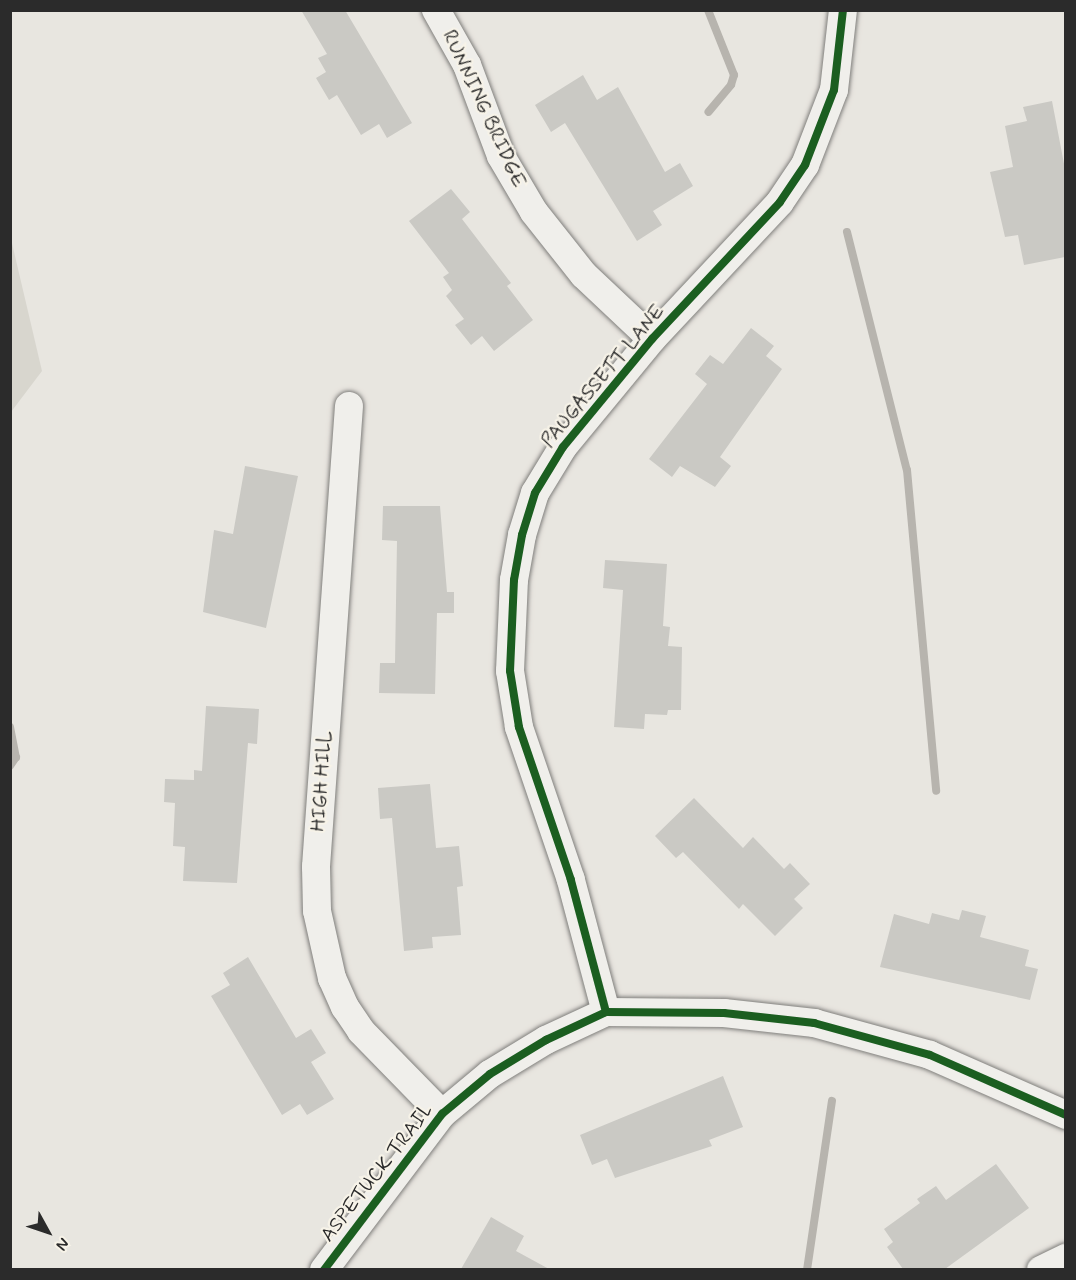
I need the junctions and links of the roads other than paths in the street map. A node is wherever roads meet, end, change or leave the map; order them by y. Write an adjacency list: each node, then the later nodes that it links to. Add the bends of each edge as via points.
1 (436, 10): 3 (street, RUNNING BRIDGE, via 468,64 501,156 534,212 584,275)
2 (843, 10): 3 (street, PAUGASSETT LANE, via 834,90 805,165 780,202)
3 (652, 339): 5 (street, PAUGASSETT LANE, via 548,469 535,493 513,580 510,671 519,727 571,880)
4 (349, 406): 6 (street, HIGH HILL, via 316,867 317,911 332,978 345,1007 361,1031)
5 (606, 1012): 6 (street, ASPETUCK TRAIL, via 509,1062); 7 (street, ASPETUCK TRAIL, via 736,1013 814,1023 930,1055)
6 (441, 1114): 9 (street, ASPETUCK TRAIL)
7 (1065, 1115)
8 (1065, 1258): 10 (street)
9 (324, 1269)
10 (1041, 1269)

